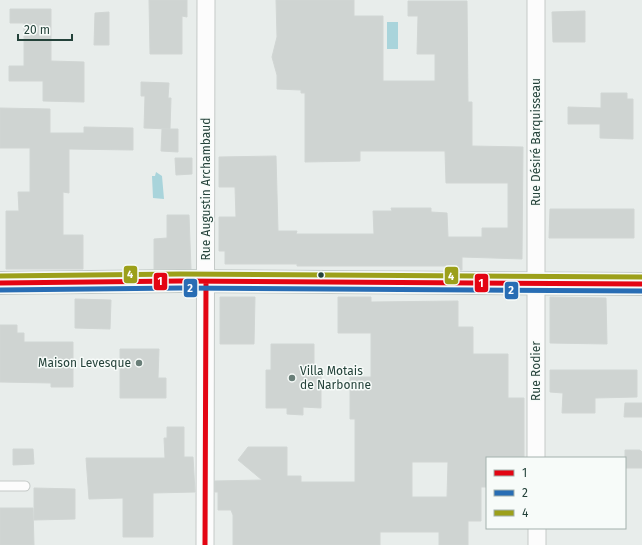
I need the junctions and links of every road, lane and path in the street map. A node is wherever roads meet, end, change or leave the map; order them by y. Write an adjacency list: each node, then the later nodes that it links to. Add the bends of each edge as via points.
1 (206, 0): 3 (street, Rue Augustin Archambaud)
2 (536, 0): 5 (street, Rue Désiré Barquisseau)
3 (206, 282): 4 (street); 5 (street); 11 (street, Rue Augustin Archambaud)
4 (0, 283)
5 (535, 283): 6 (street); 7 (street, Rue Rodier)
6 (642, 284)
7 (536, 457)
8 (0, 486): 9 (lane)
9 (25, 486)
10 (537, 529): 12 (street)
11 (205, 545)
12 (537, 545)

